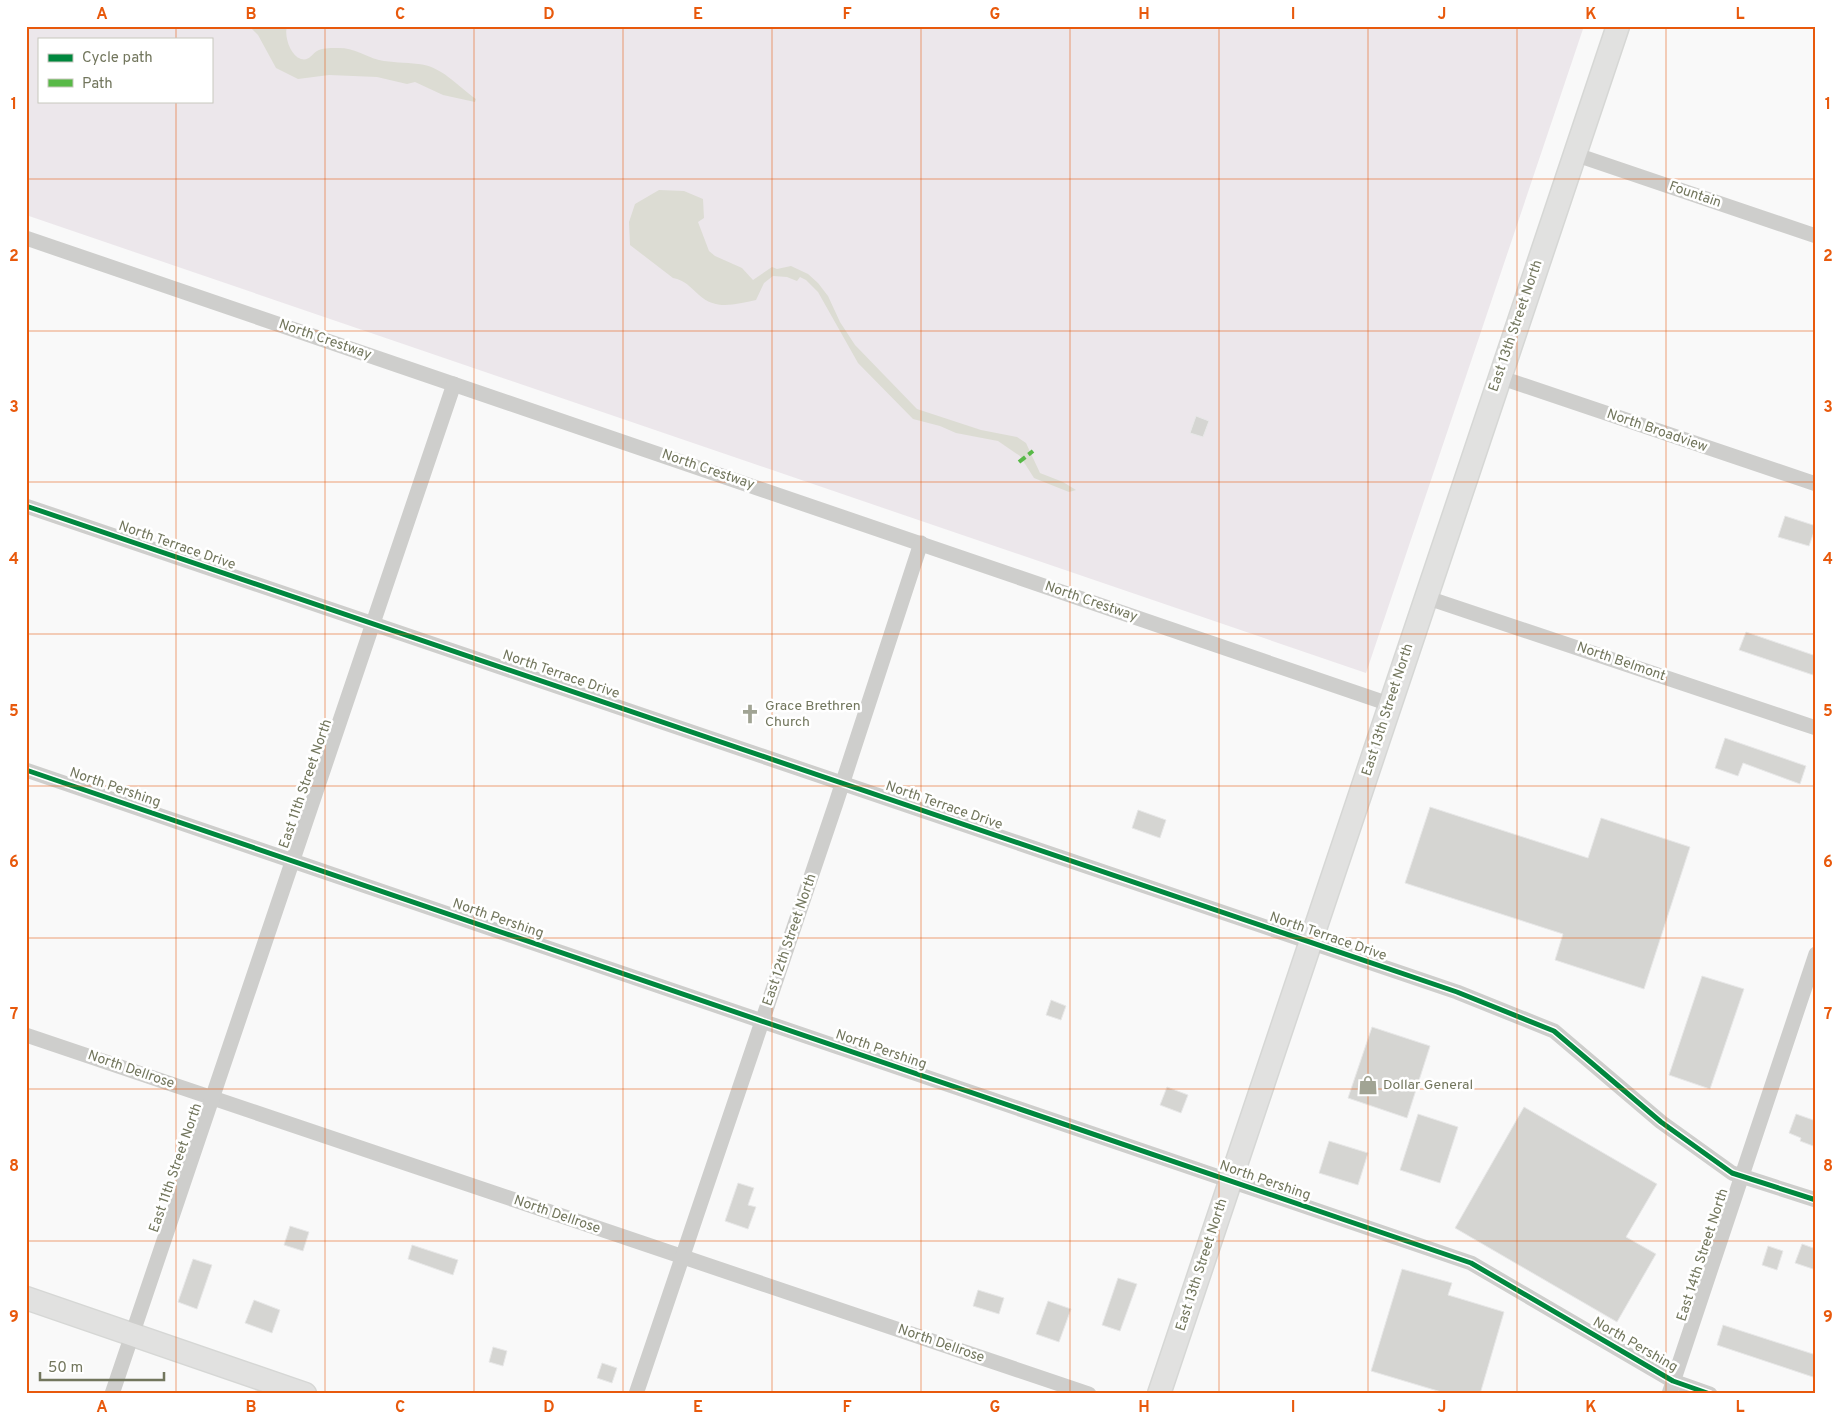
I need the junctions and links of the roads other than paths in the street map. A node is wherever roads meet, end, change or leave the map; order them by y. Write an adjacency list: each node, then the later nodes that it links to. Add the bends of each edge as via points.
1 (1618, 26): 2 (main road, East 13th Street North)
2 (1574, 154): 3 (street, Fountain); 5 (main road, East 13th Street North)
3 (1816, 236)
4 (26, 238): 6 (street, North Crestway)
5 (1499, 377): 7 (street, North Broadview); 10 (main road, East 13th Street North)
6 (454, 384): 9 (street, North Crestway); 11 (street, East 11th Street North)
7 (1816, 484)
8 (26, 506): 11 (street, North Terrace Drive)
9 (921, 543): 12 (street, North Crestway); 15 (street, East 12th Street North)
10 (1426, 597): 12 (main road, East 13th Street North); 13 (street, North Belmont)
11 (372, 624): 15 (street, North Terrace Drive); 16 (street, East 11th Street North)
12 (1389, 704): 17 (main road, East 13th Street North)
13 (1816, 728)
14 (26, 770): 16 (street, North Pershing)
15 (842, 784): 17 (street, North Terrace Drive); 19 (street, East 12th Street North)
16 (292, 861): 19 (street, North Pershing); 21 (street, East 11th Street North)
17 (1310, 943): 22 (street, North Terrace Drive, via 1456,992 1554,1031 1661,1122); 23 (main road, East 13th Street North)
18 (1814, 963): 22 (street, East 14th Street North)
19 (763, 1021): 23 (street, North Pershing); 25 (street, East 12th Street North)
20 (26, 1034): 21 (street, North Dellrose)
21 (212, 1098): 25 (street, North Dellrose); 27 (street, East 11th Street North)
22 (1740, 1176): 24 (street, North Terrace Drive); 28 (street, East 14th Street North)
23 (1230, 1181): 28 (street, North Pershing, via 1471,1263); 33 (main road, East 13th Street North)
24 (1816, 1200)
25 (683, 1257): 31 (street, East 12th Street North); 32 (street, North Dellrose)
26 (26, 1298): 27 (main road)
27 (132, 1334): 29 (street, East 11th Street North); 30 (main road)
28 (1671, 1388): 34 (street, North Pershing)
29 (112, 1394)
30 (305, 1394)
31 (636, 1394)
32 (1089, 1394)
33 (1159, 1394)
34 (1710, 1394)

